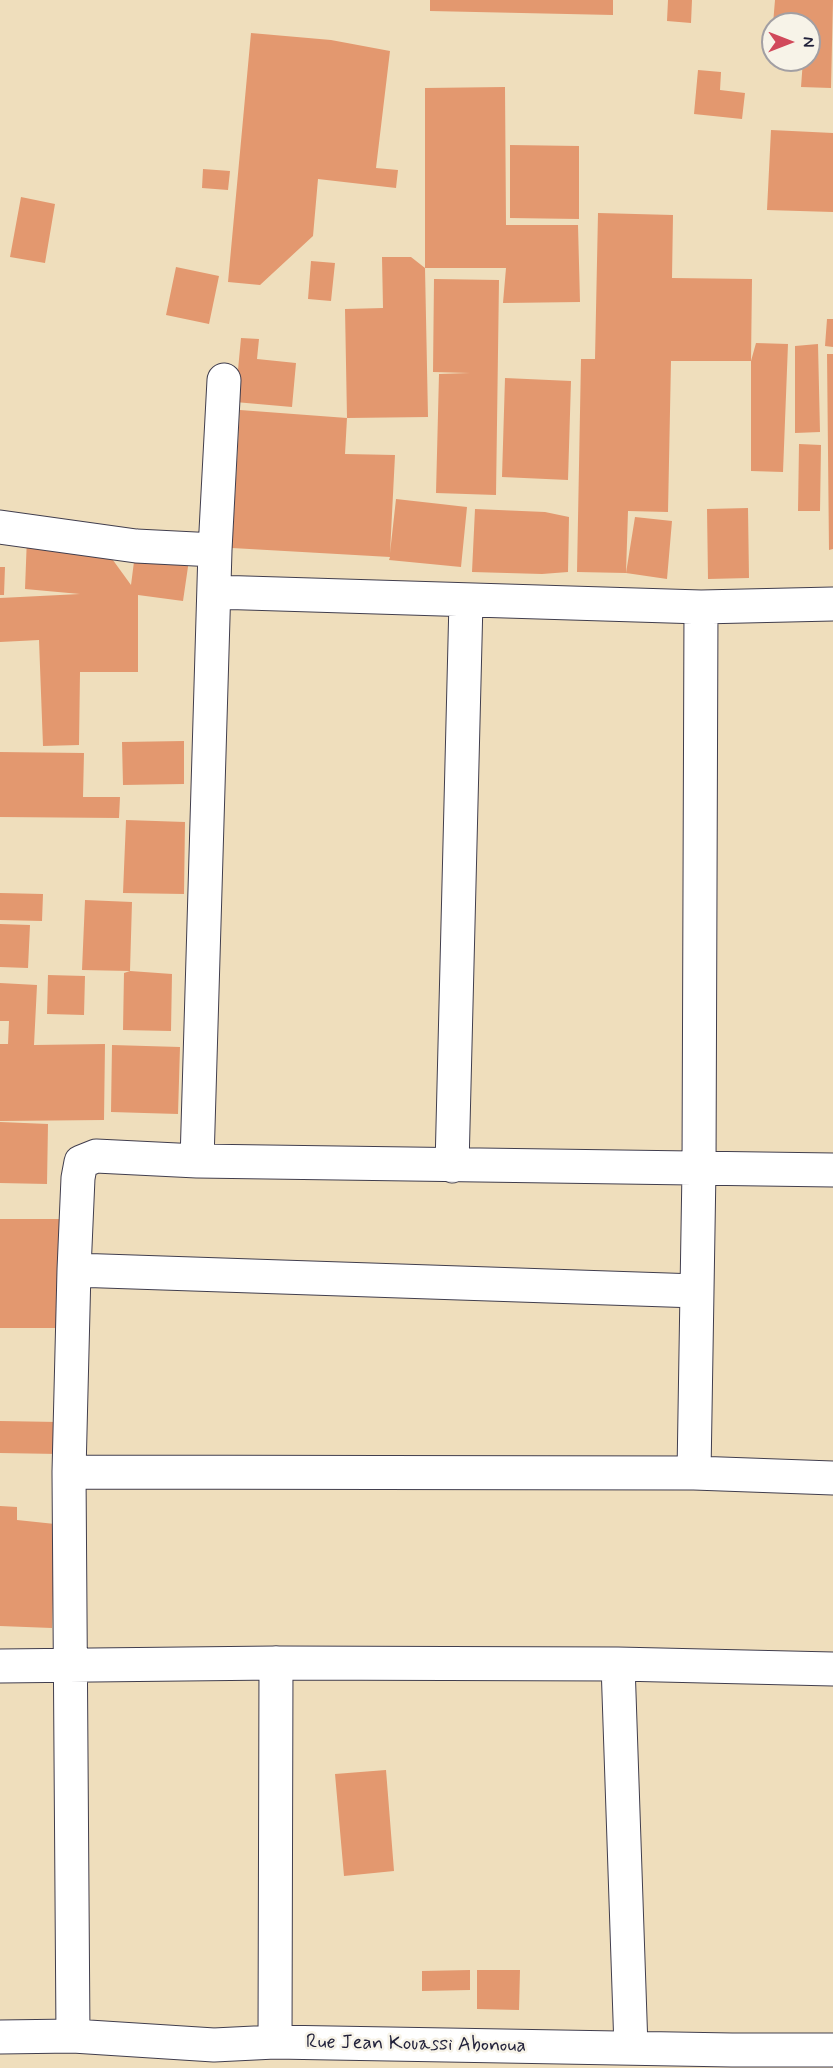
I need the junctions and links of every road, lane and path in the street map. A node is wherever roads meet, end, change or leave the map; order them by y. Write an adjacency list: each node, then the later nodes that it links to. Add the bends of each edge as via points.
1 (224, 380): 3 (street)
2 (0, 527): 3 (street, via 136,546)
3 (215, 549): 4 (street)
4 (214, 592): 5 (street); 8 (street)
5 (466, 601): 7 (street); 9 (street)
6 (833, 604): 7 (street)
7 (701, 607): 10 (street)
8 (197, 1161): 9 (street); 12 (street, via 96,1156 81,1162)
9 (452, 1166): 10 (street)
10 (699, 1169): 11 (street); 13 (street)
11 (833, 1170)
12 (74, 1270): 13 (street); 14 (street)
13 (697, 1291): 15 (street)
14 (69, 1472): 15 (street); 20 (street)
15 (694, 1473): 16 (street)
16 (833, 1478)
17 (276, 1663): 18 (street); 20 (street); 24 (street)
18 (618, 1664): 21 (street); 25 (street)
19 (0, 1666): 20 (street)
20 (70, 1667): 22 (street)
21 (833, 1669)
22 (73, 2036): 23 (street, Rue Jean Kouassi Abonoua); 27 (street, Rue Jean Kouassi Abonoua)
23 (0, 2037)
24 (275, 2042): 25 (street, Rue Jean Kouassi Abonoua); 27 (street, Rue Jean Kouassi Abonoua)
25 (631, 2048): 26 (street, Rue Jean Kouassi Abonoua)
26 (833, 2050)
27 (215, 2056)

